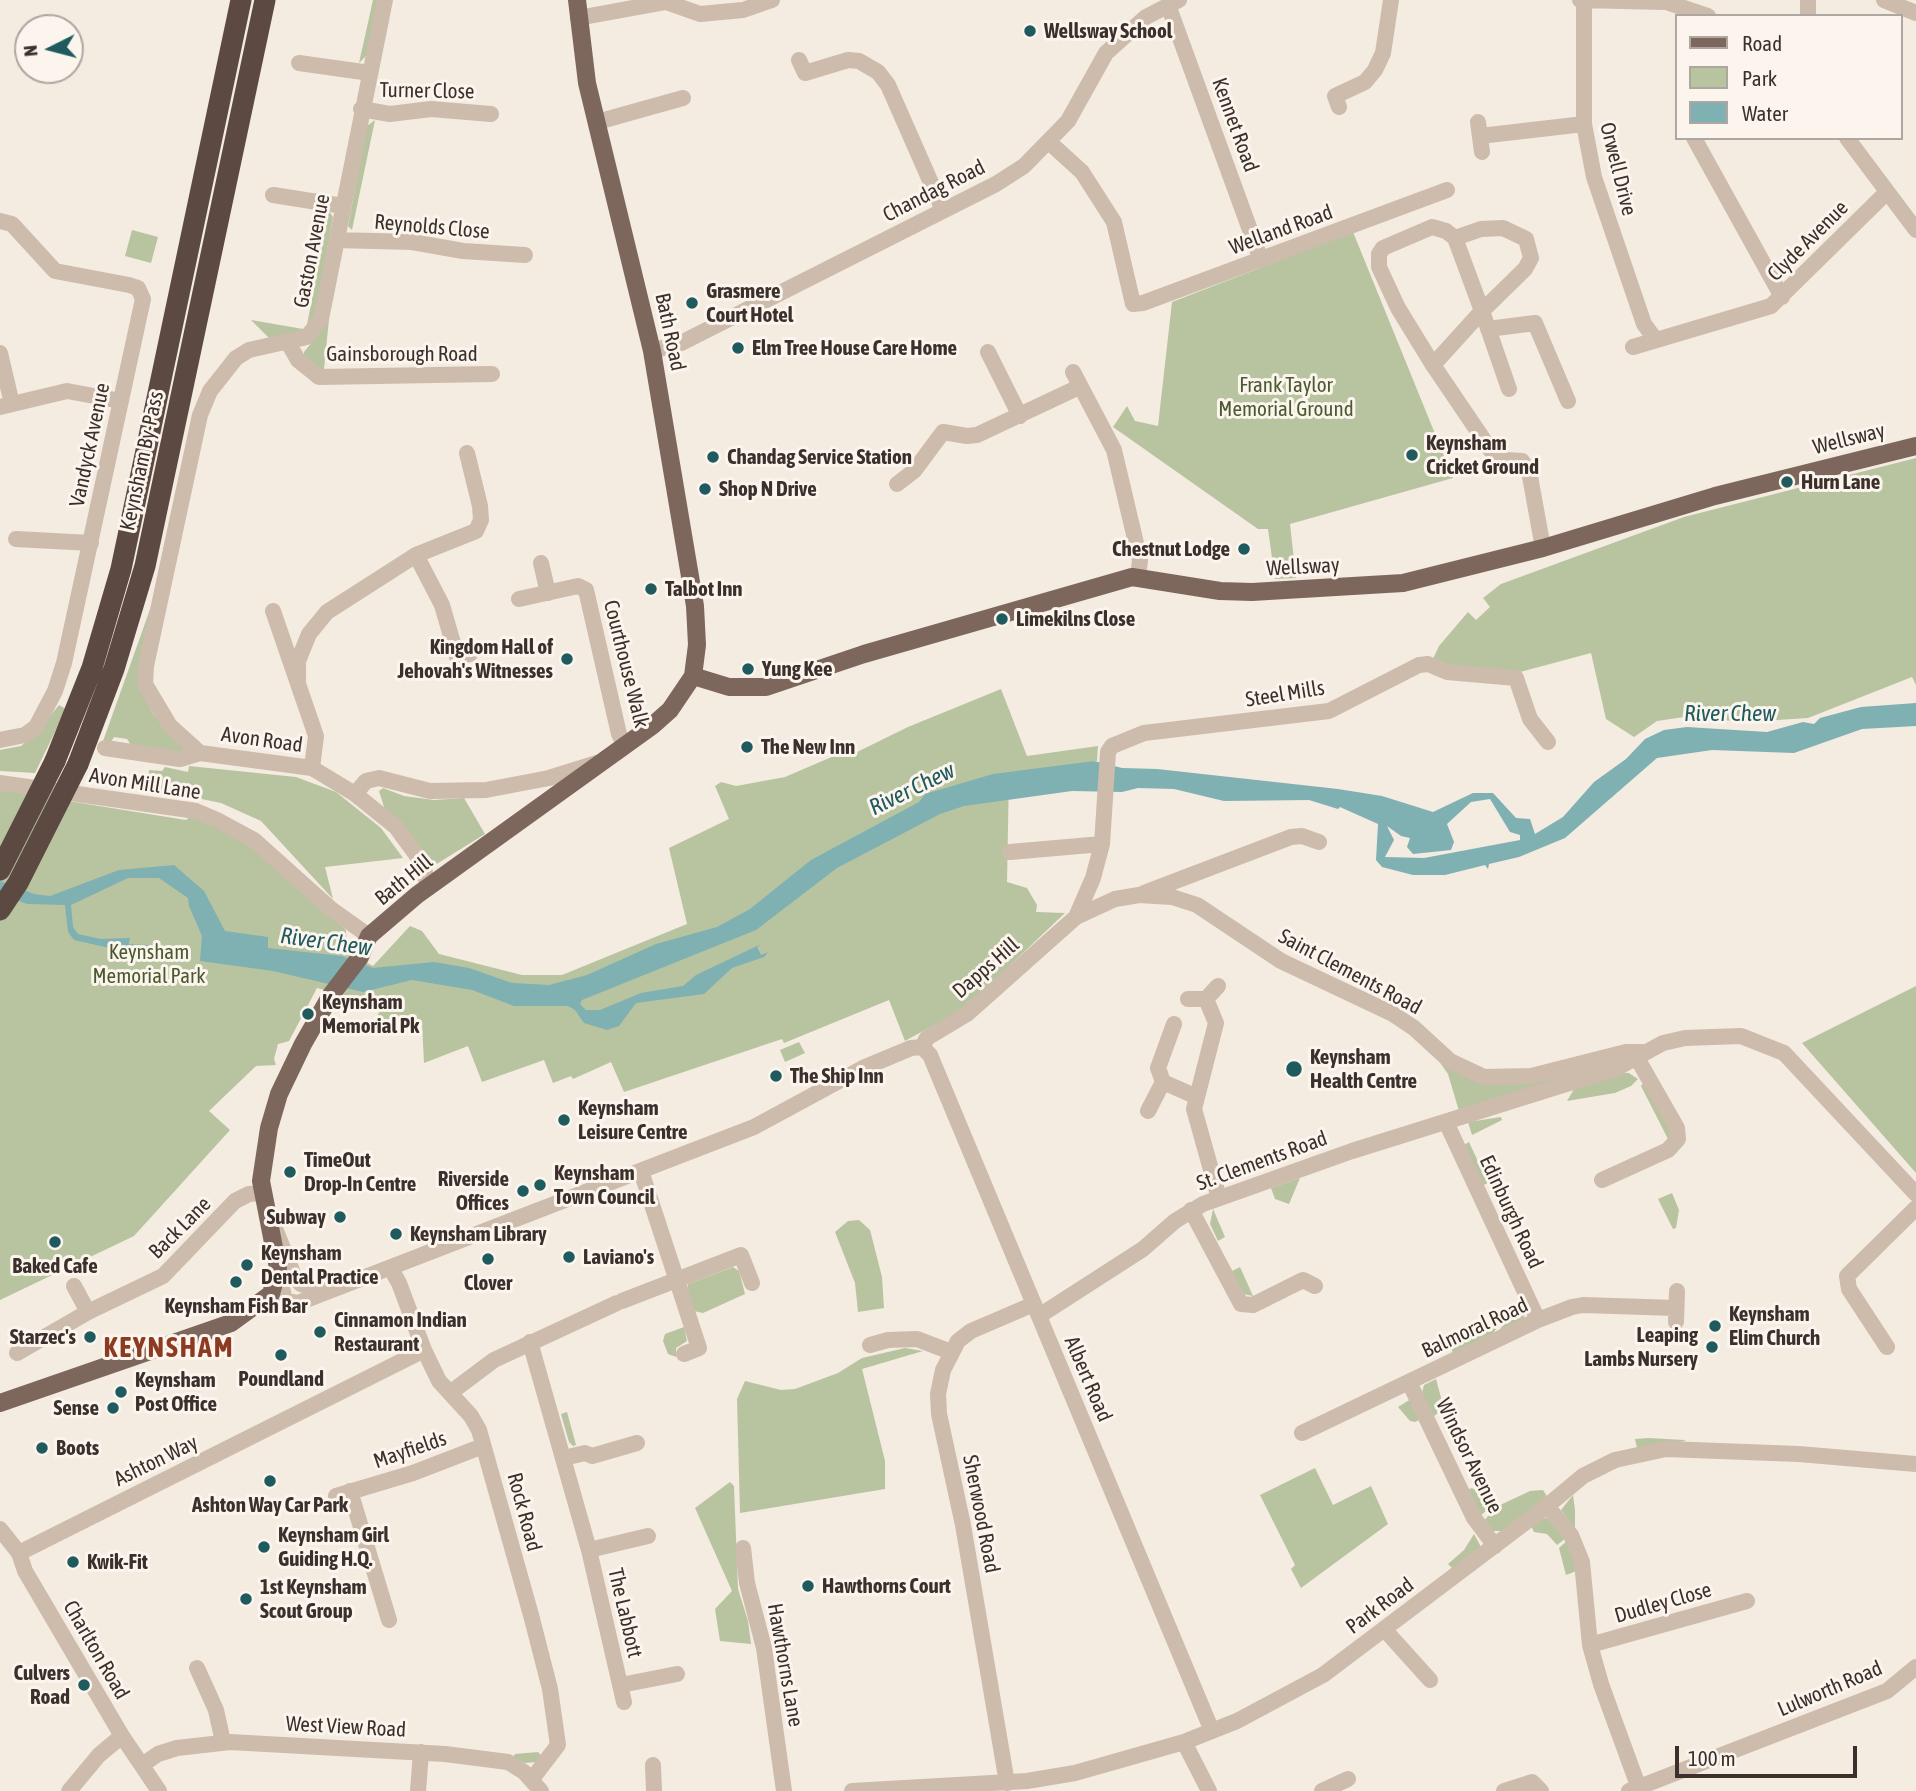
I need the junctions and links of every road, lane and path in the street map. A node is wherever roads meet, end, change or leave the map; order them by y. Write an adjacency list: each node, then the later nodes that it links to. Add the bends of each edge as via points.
1 (241, 0): 80 (highway, Keynsham By-Pass, bridge, via 121,569 92,668 55,761)
2 (265, 0): 85 (highway, Keynsham By-Pass, bridge, via 145,566 114,669 78,764)
3 (385, 0): 15 (street, Gaston Avenue)
4 (772, 0): 10 (street, via 743,10 699,14 666,2)
5 (1391, 0): 16 (street, via 1375,70 1365,82)
6 (1582, 0): 8 (street); 21 (street, Orwell Drive)
7 (1884, 0): 11 (street)
8 (1666, 1): 12 (street)
9 (1173, 2): 25 (street, Chandag Road, via 1146,17 1106,53 1068,121); 36 (street, Kennet Road)
10 (577, 9): 20 (main road, Bath Road)
11 (1916, 13)
12 (1702, 14)
13 (299, 63): 15 (street)
14 (804, 72): 30 (street, via 848,60 878,72 888,85)
15 (370, 73): 18 (street, Gaston Avenue)
16 (1335, 96)
17 (683, 98): 20 (street)
18 (361, 109): 19 (street, Turner Close, via 390,114 430,109); 29 (street, Gaston Avenue)
19 (491, 114)
20 (597, 122): 43 (main road, Bath Road)
21 (1584, 124): 22 (street); 40 (street, Orwell Drive, via 1603,207 1644,324)
22 (1480, 136)
23 (1695, 140): 37 (street)
24 (1848, 140): 27 (street)
25 (1049, 142): 30 (street, Chandag Road, via 1024,166); 36 (street, Welland Road, via 1082,172 1114,222 1133,304)
26 (1447, 190): 36 (street, Welland Road)
27 (1886, 193): 32 (street); 37 (street, Clyde Avenue)
28 (273, 195): 29 (street)
29 (343, 206): 34 (street, Gaston Avenue)
30 (943, 210): 43 (street, Chandag Road, via 681,343)
31 (0, 221): 49 (street, Vandyck Avenue, via 12,224 55,271 138,288 143,299)
32 (1916, 230)
33 (1455, 238): 38 (street); 38 (street, via 1481,229 1503,228 1526,239 1531,258 1525,270); 46 (street, via 1432,227 1391,242 1378,254 1379,267 1398,308)
34 (336, 240): 35 (street, Reynolds Close, via 412,242); 41 (street, Gaston Avenue, via 321,319 307,337)
35 (525, 255)
36 (1261, 260)
37 (1782, 297): 40 (street, Clyde Avenue, via 1752,314)
38 (1482, 311): 39 (street); 46 (street)
39 (1488, 329): 48 (street); 50 (street, via 1535,323)
40 (1655, 339): 42 (street, Clyde Avenue)
41 (287, 341): 47 (street, Gainsborough Road, via 298,360 320,377); 72 (street, Gaston Avenue, via 236,358 210,391 200,415 146,666 145,684 152,699 170,726)
42 (1633, 347)
43 (652, 351): 66 (main road, Bath Road, via 695,606)
44 (988, 352): 52 (street)
45 (0, 353): 51 (street)
46 (1433, 365): 58 (street, via 1494,455 1522,461 1529,471)
47 (492, 374)
48 (1509, 389)
49 (121, 401): 51 (street, via 67,391); 57 (street, Vandyck Avenue)
50 (1568, 401)
51 (6, 405)
52 (1020, 416): 55 (street, via 977,435 967,436 939,425 914,471); 61 (street, via 1076,379 1114,450 1140,560)
53 (1916, 446): 58 (main road, Wellsway, via 1715,496)
54 (467, 453): 59 (street, via 480,506 479,526 470,536)
55 (897, 484)
56 (16, 540): 57 (street)
57 (91, 543): 68 (street, Vandyck Avenue, via 64,663 46,711 25,735)
58 (1543, 548): 61 (main road, Wellsway, via 1403,583 1287,593 1220,592)
59 (416, 555): 65 (street, via 442,606 457,657); 67 (street, via 327,612 309,634 298,661)
60 (541, 563): 62 (street)
61 (1138, 578): 66 (main road, Wellsway, via 1023,606 766,687 729,687)
62 (548, 593): 63 (street, Courthouse Walk); 70 (street, Courthouse Walk, via 578,586 586,590)
63 (519, 599)
64 (273, 611): 67 (street)
65 (470, 654)
66 (693, 676): 70 (main road, Bath Hill, via 670,710)
67 (298, 680): 74 (street, via 316,736)
68 (0, 740)
69 (1548, 743): 78 (street, Steel Mills, via 1530,719 1516,678 1419,665 1329,711 1143,733 1112,746 1105,761)
70 (625, 746): 73 (main road, Bath Hill)
71 (105, 748): 72 (street, Avon Road, via 180,759)
72 (200, 753): 74 (street, Avon Road)
73 (607, 761): 76 (street, via 549,778 467,792 430,791 379,778 366,781); 82 (main road, Bath Hill)
74 (312, 768): 76 (street, Avon Road)
75 (0, 783): 87 (street, Avon Mill Lane, via 196,811 254,840 331,909)
76 (355, 793): 82 (street, Avon Road, via 382,812 412,846 423,864)
77 (1320, 842): 83 (street, via 1292,836)
78 (1102, 844): 79 (street); 81 (street, Steel Mills)
79 (1010, 852)
80 (0, 870)
81 (1093, 878): 84 (street, via 1103,895); 86 (street, Dapps Hill)
82 (428, 888): 87 (main road, Bath Hill)
83 (1139, 895): 84 (street, Saint Clements Road); 93 (street, Saint Clements Road, via 1172,897 1197,905 1281,961 1393,1014 1450,1061 1484,1077 1531,1076 1626,1052)
84 (1115, 899): 86 (street, Dapps Hill)
85 (0, 911)
86 (1076, 918): 92 (street, Dapps Hill, via 967,1014 927,1038)
87 (369, 936): 101 (main road, Bath Hill, via 360,957 331,995 279,1095 264,1151)
88 (1218, 986): 90 (street)
89 (1188, 999): 90 (street)
90 (1206, 999): 95 (street, via 1216,1023)
91 (1174, 1024): 94 (street, via 1158,1068)
92 (922, 1047): 98 (street, via 863,1068 754,1126); 115 (street, Albert Road, via 930,1055)
93 (1641, 1055): 97 (street, Saint Clements Road, via 1617,1068); 99 (street, via 1677,1128 1678,1139 1668,1150); 100 (street, Saint Clements Road, via 1683,1038 1721,1036 1741,1036 1784,1053)
94 (1163, 1082): 95 (street); 96 (street)
95 (1196, 1097): 102 (street, via 1196,1119)
96 (1148, 1111)
97 (1446, 1122): 102 (street, St. Clements Road); 118 (street, Edinburgh Road)
98 (641, 1171): 106 (street); 107 (street)
99 (1602, 1180)
100 (1916, 1194)
101 (264, 1198): 105 (main road, Bath Hill); 109 (street, via 291,1271); 116 (street, Back Lane, via 249,1194 235,1201 163,1276)
102 (1219, 1198): 104 (street, St. Clements Road)
103 (1916, 1208): 121 (street, via 1847,1276 1849,1289)
104 (1191, 1210): 111 (street, via 1241,1304 1252,1305 1303,1280); 115 (street, St. Clements Road, via 1143,1249)
105 (278, 1268): 114 (street); 117 (main road, via 271,1294)
106 (391, 1269): 112 (street); 122 (street, Rock Road)
107 (677, 1279): 108 (street, via 741,1255); 119 (street); 125 (street, via 699,1348)
108 (752, 1283)
109 (301, 1284): 112 (street); 114 (street)
110 (74, 1286): 116 (street)
111 (1315, 1286)
112 (326, 1291): 114 (street, via 298,1303 290,1303)
113 (1677, 1291): 118 (street, Balmoral Road, via 1676,1315 1583,1305)
114 (283, 1295): 117 (street)
115 (1037, 1310): 123 (street, Sherwood Road, via 971,1331); 151 (street, Albert Road)
116 (88, 1312): 124 (street, Back Lane)
117 (248, 1312): 128 (main road, via 231,1323)
118 (1538, 1320): 126 (street, Balmoral Road)
119 (530, 1342): 127 (street, via 484,1366); 132 (street, The Labbott)
120 (870, 1345): 123 (street, via 917,1339)
121 (1887, 1347)
122 (424, 1350): 127 (street, Rock Road); 140 (street, Ashton Way)
123 (951, 1352): 159 (street, Sherwood Road, via 940,1382 939,1414 963,1524)
124 (17, 1353)
125 (684, 1354)
126 (1409, 1382): 129 (street, Balmoral Road); 137 (street, Windsor Avenue, via 1474,1518)
127 (450, 1393): 131 (street, Rock Road, via 471,1416)
128 (0, 1403)
129 (1302, 1433)
130 (637, 1443): 132 (street, via 592,1456)
131 (483, 1446): 142 (street, Mayfields, via 343,1494); 160 (street, Rock Road, via 531,1615 556,1727 556,1750)
132 (564, 1458): 139 (street, The Labbott)
133 (1916, 1464): 134 (street, Park Road, via 1666,1449 1615,1460 1583,1476)
134 (1548, 1506): 137 (street, Park Road); 144 (street, via 1570,1535 1582,1562)
135 (0, 1529): 140 (street, Charlton Road)
136 (648, 1536): 139 (street, The Labbott)
137 (1495, 1546): 143 (street, Park Road)
138 (743, 1548): 167 (street, Hawthorns Lane, via 764,1648)
139 (589, 1550): 149 (street, The Labbott)
140 (19, 1553): 152 (street, Charlton Road, via 25,1571)
141 (1747, 1601): 144 (street, Dudley Close)
142 (389, 1620)
143 (1384, 1629): 148 (street); 151 (street, Park Road, via 1323,1675)
144 (1590, 1645): 162 (street)
145 (1916, 1667): 162 (street, Lulworth Road, via 1887,1691)
146 (197, 1668): 153 (street, via 216,1710)
147 (677, 1674): 149 (street, The Labbott)
148 (1430, 1680)
149 (621, 1685): 150 (street, The Labbott)
150 (624, 1702)
151 (1212, 1731): 154 (street, Park Road)
152 (122, 1736): 156 (street, Charlton Road); 163 (street)
153 (223, 1742): 155 (street, West View Road); 156 (street, West View Road, via 177,1748)
154 (1184, 1742): 161 (street, Park Road); 169 (street)
155 (421, 1752): 160 (street, West View Road, via 508,1762); 165 (street)
156 (142, 1765): 164 (street, Charlton Road)
157 (653, 1765): 166 (street)
158 (1348, 1779): 170 (street)
159 (1007, 1783): 161 (street, Park Road); 168 (street, Park Road)
160 (536, 1785)
161 (1028, 1786)
162 (1636, 1790)
163 (69, 1791)
164 (159, 1791)
165 (418, 1791)
166 (654, 1791)
167 (784, 1791)
168 (852, 1791)
169 (1209, 1791)
170 (1322, 1791)
171 (1504, 1791): 172 (street, via 1532,1782)
172 (1541, 1791)

